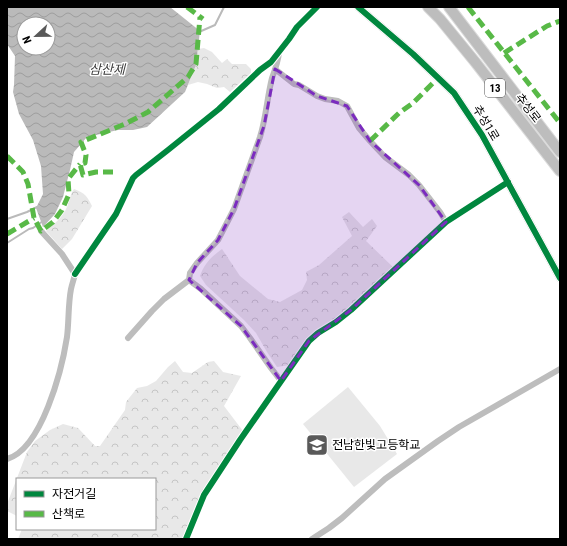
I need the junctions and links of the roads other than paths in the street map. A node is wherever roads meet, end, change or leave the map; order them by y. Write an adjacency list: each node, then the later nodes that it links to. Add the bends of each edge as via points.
1 (317, 7): 5 (street, via 297,27)
2 (358, 7): 9 (street, 추성1로, via 454,93 482,135)
3 (428, 7): 8 (main road, 추성로 / 13, via 476,63)
4 (449, 7): 7 (main road, 추성로 / 13)
5 (280, 51): 6 (street); 12 (street, via 219,109 133,178 116,214)
6 (275, 69): 10 (street, via 294,84 318,96 345,104 370,141 419,185); 14 (street, via 264,126 234,209 218,240 197,263 190,273)
7 (560, 152)
8 (560, 171)
9 (508, 182): 10 (street); 13 (street, 추성1로)
10 (446, 222): 17 (street, via 351,310 309,341)
11 (41, 232): 12 (street, via 62,254)
12 (76, 274): 18 (street, via 71,289 62,366 49,406 26,445 18,454)
13 (560, 278)
14 (189, 280): 15 (street, via 156,307); 17 (street, via 241,326)
15 (128, 338)
16 (560, 369): 20 (street, via 458,427 385,479 334,525)
17 (282, 381): 19 (street, via 204,495)
18 (7, 459)
19 (186, 539)
20 (312, 539)

